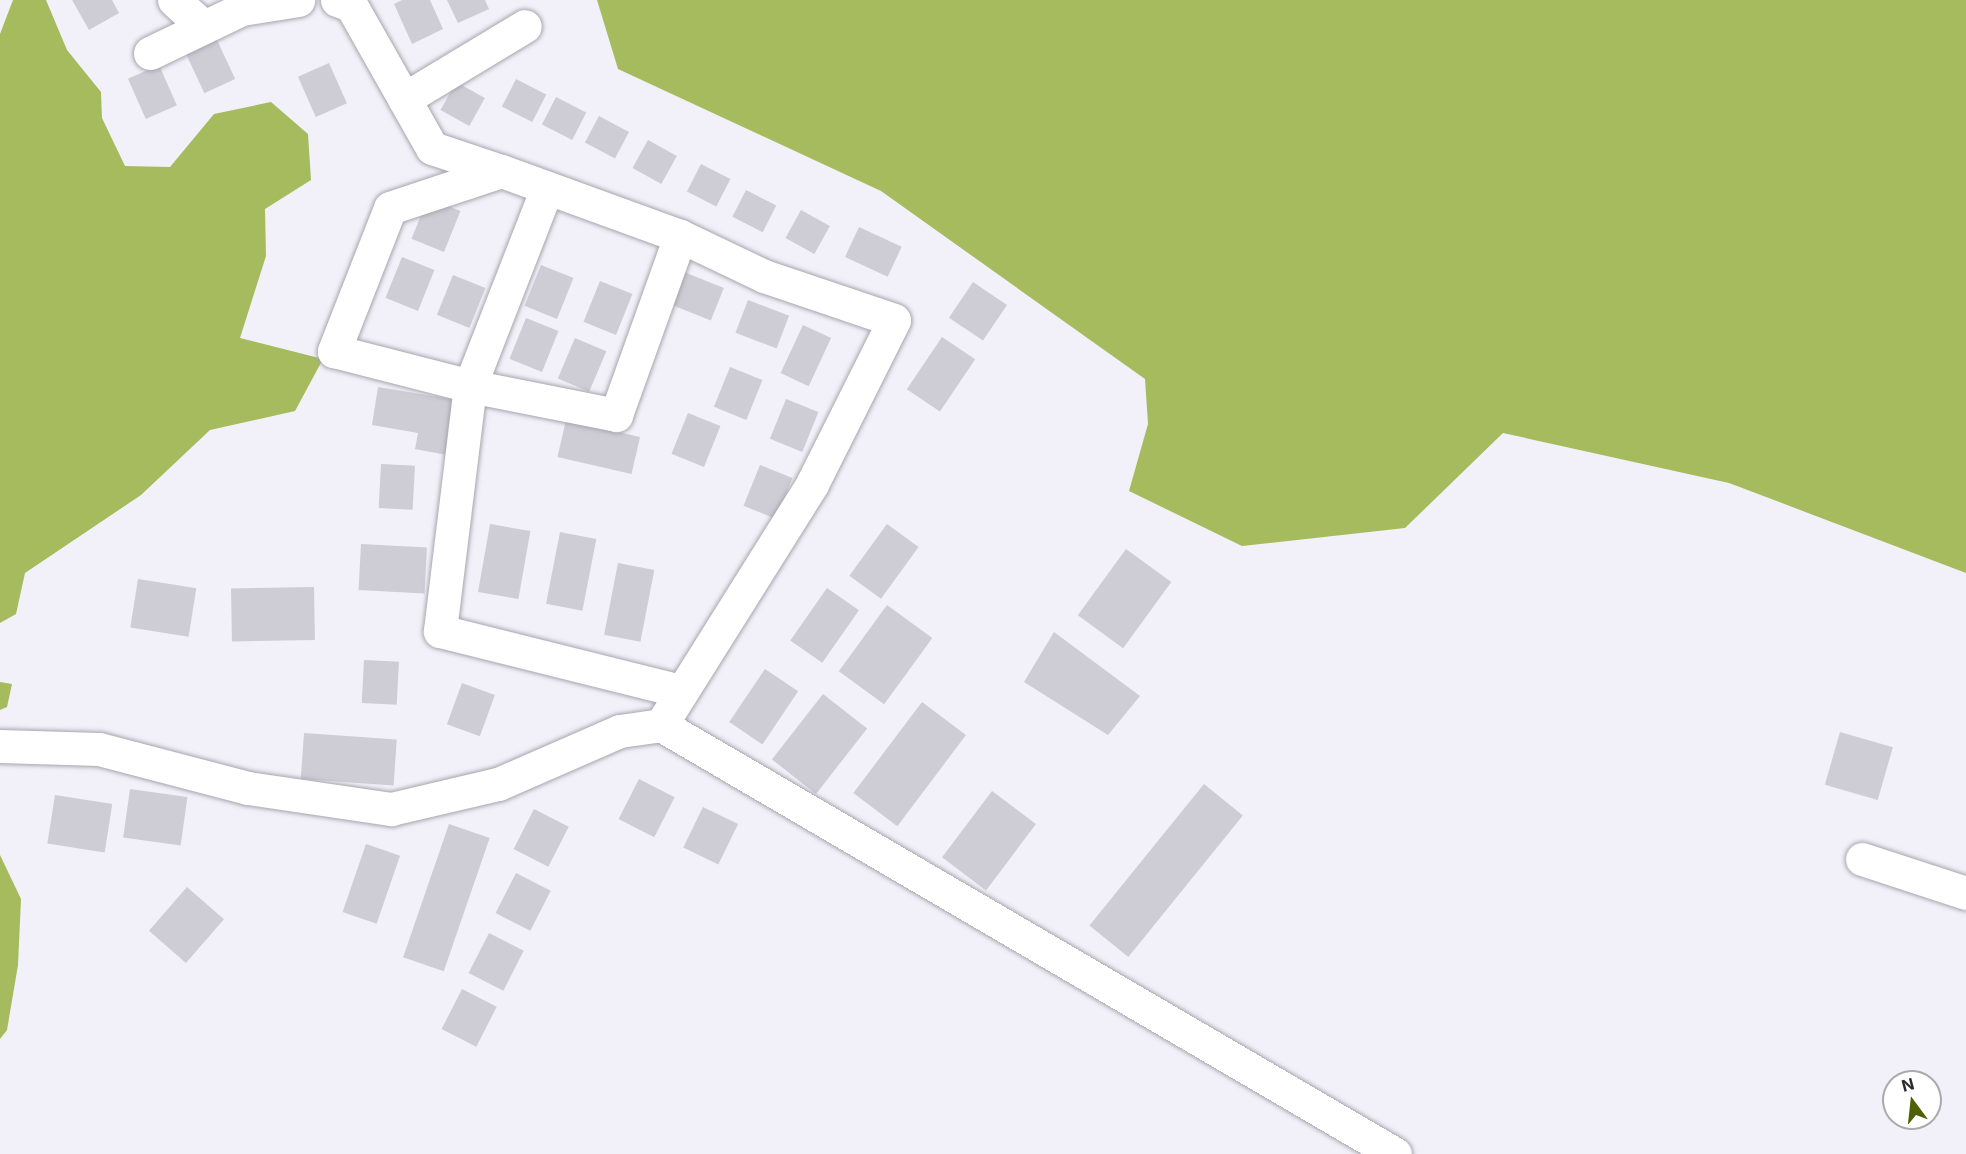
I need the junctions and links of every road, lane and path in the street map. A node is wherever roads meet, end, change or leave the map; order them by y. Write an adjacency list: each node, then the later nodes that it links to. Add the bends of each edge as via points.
1 (174, 0): 5 (street)
2 (298, 0): 5 (street, via 242,9)
3 (350, 2): 7 (street)
4 (525, 26): 7 (street)
5 (204, 27): 6 (street)
6 (150, 53)
7 (404, 99): 8 (street, via 432,148)
8 (501, 171): 9 (street); 11 (street, via 390,208 334,351)
9 (548, 188): 10 (street); 11 (street)
10 (680, 236): 11 (street, via 616,415); 12 (street, via 764,276 894,320 812,484)
11 (470, 386): 12 (street, via 440,631)
12 (681, 691): 13 (street)
13 (661, 725): 14 (street, via 620,731 498,784 392,809 248,788 99,749); 17 (street)
14 (0, 746)
15 (1862, 859): 16 (street)
16 (1966, 893)
17 (1395, 1154)

